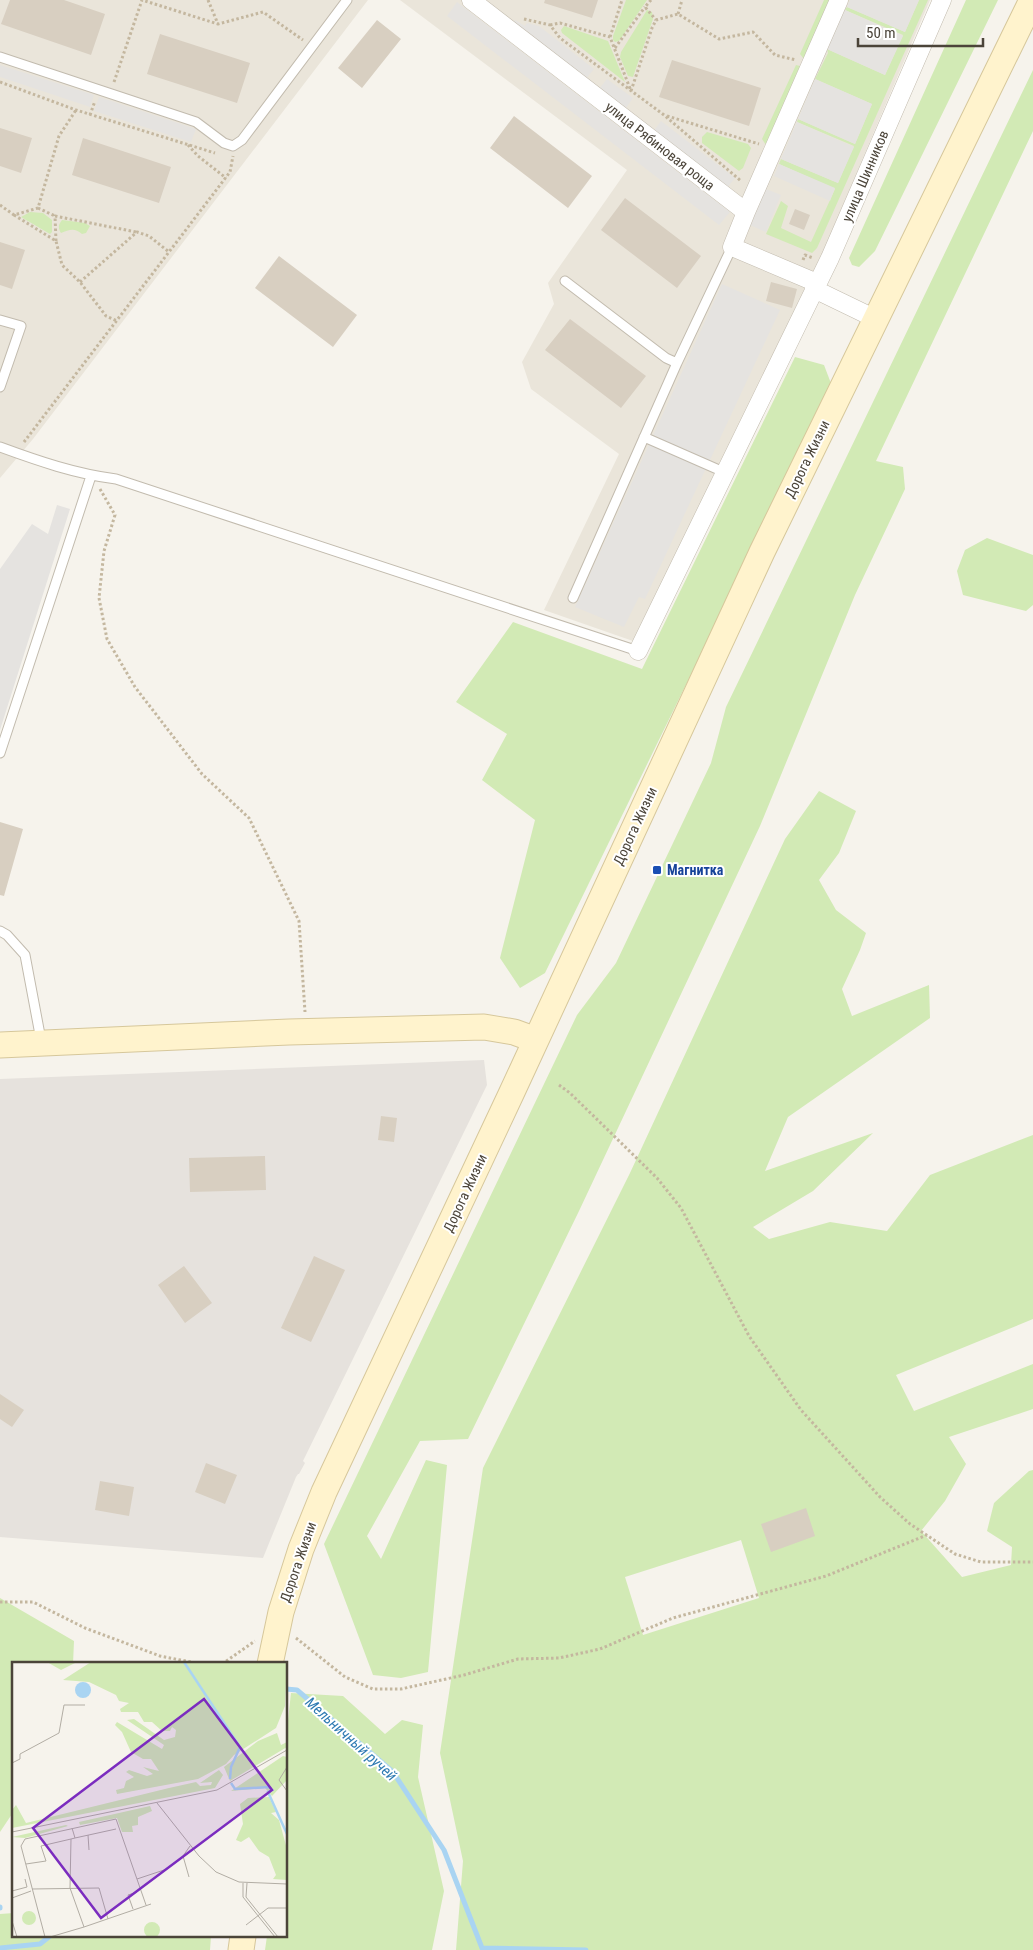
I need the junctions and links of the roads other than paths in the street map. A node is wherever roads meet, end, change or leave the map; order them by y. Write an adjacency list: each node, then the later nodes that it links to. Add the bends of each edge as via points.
1 (347, 0): 6 (lane, via 242,140 233,146 196,122)
2 (470, 0): 7 (street, улица Рябиновая роща)
3 (839, 0): 7 (street, via 765,147)
4 (942, 0): 10 (street, улица Шинников)
5 (1032, 0): 11 (main road, Дорога Жизни)
6 (0, 57)
7 (746, 212): 8 (street)
8 (732, 247): 10 (street); 13 (lane)
9 (565, 281): 13 (lane)
10 (815, 286): 11 (street); 17 (street, улица Шинников)
11 (876, 319): 23 (main road, Дорога Жизни, via 762,552)
12 (0, 320): 14 (lane, via 21,326)
13 (677, 363): 15 (lane)
14 (0, 387)
15 (644, 437): 17 (lane); 19 (lane)
16 (0, 447): 18 (lane)
17 (726, 473): 20 (street, улица Шинников)
18 (92, 476): 20 (lane, via 116,479); 21 (lane)
19 (573, 598)
20 (638, 651)
21 (0, 753)
22 (0, 931): 24 (lane, via 25,955)
23 (536, 1040): 24 (main road, via 484,1027); 26 (main road, Дорога Жизни, via 324,1492 301,1549 278,1624)
24 (41, 1043): 25 (main road)
25 (0, 1045)
26 (270, 1662)

